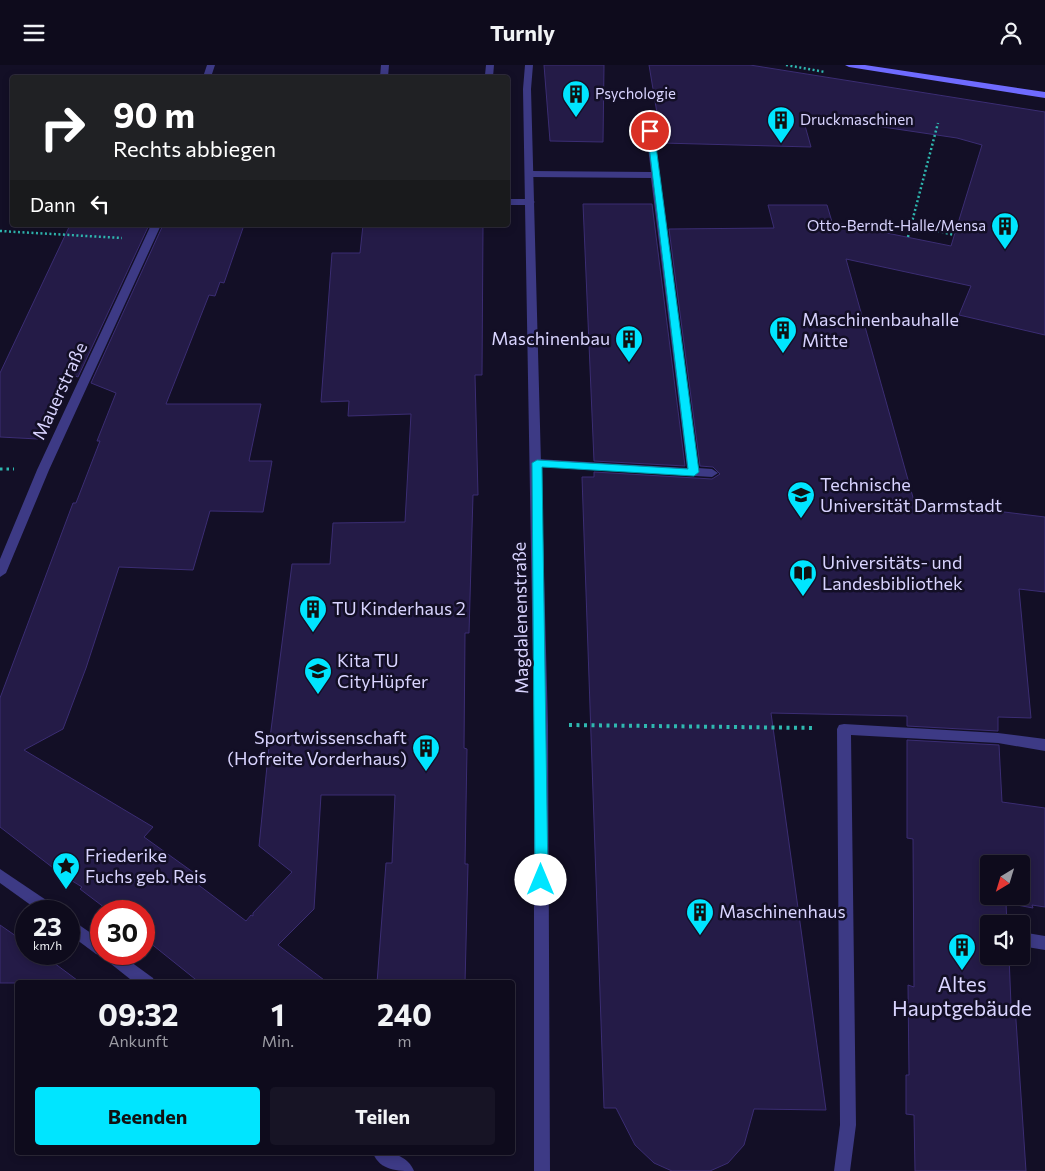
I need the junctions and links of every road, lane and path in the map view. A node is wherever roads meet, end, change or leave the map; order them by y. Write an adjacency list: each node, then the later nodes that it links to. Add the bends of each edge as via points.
1 (529, 65): 6 (street, Magdalenenstraße)
2 (850, 65): 3 (main road)
3 (1045, 95)
4 (938, 123): 10 (path)
5 (650, 131): 7 (street)
6 (530, 174): 7 (street); 9 (street, Magdalenenstraße)
7 (655, 175): 17 (street)
8 (510, 202): 9 (street)
9 (530, 202): 16 (street, Magdalenenstraße)
10 (911, 224): 13 (path); 15 (path)
11 (155, 227): 14 (street, Mauerstraße)
12 (0, 231): 14 (path, via 88,237)
13 (954, 235)
14 (151, 237): 19 (street, Mauerstraße, via 43,470)
15 (908, 237)
16 (537, 463): 17 (street); 20 (street, Magdalenenstraße)
17 (694, 472): 18 (street)
18 (712, 473)
19 (0, 573)
20 (541, 725): 21 (path); 31 (street, Magdalenenstraße)
21 (844, 729): 22 (street); 32 (street, via 848,1125)
22 (1045, 745)
23 (3, 877): 24 (street)
24 (35, 900)
25 (1030, 940): 26 (street)
26 (1045, 943)
27 (123, 965): 28 (street)
28 (144, 980)
29 (384, 1155): 30 (street)
30 (406, 1171)
31 (542, 1171)
32 (842, 1171)

